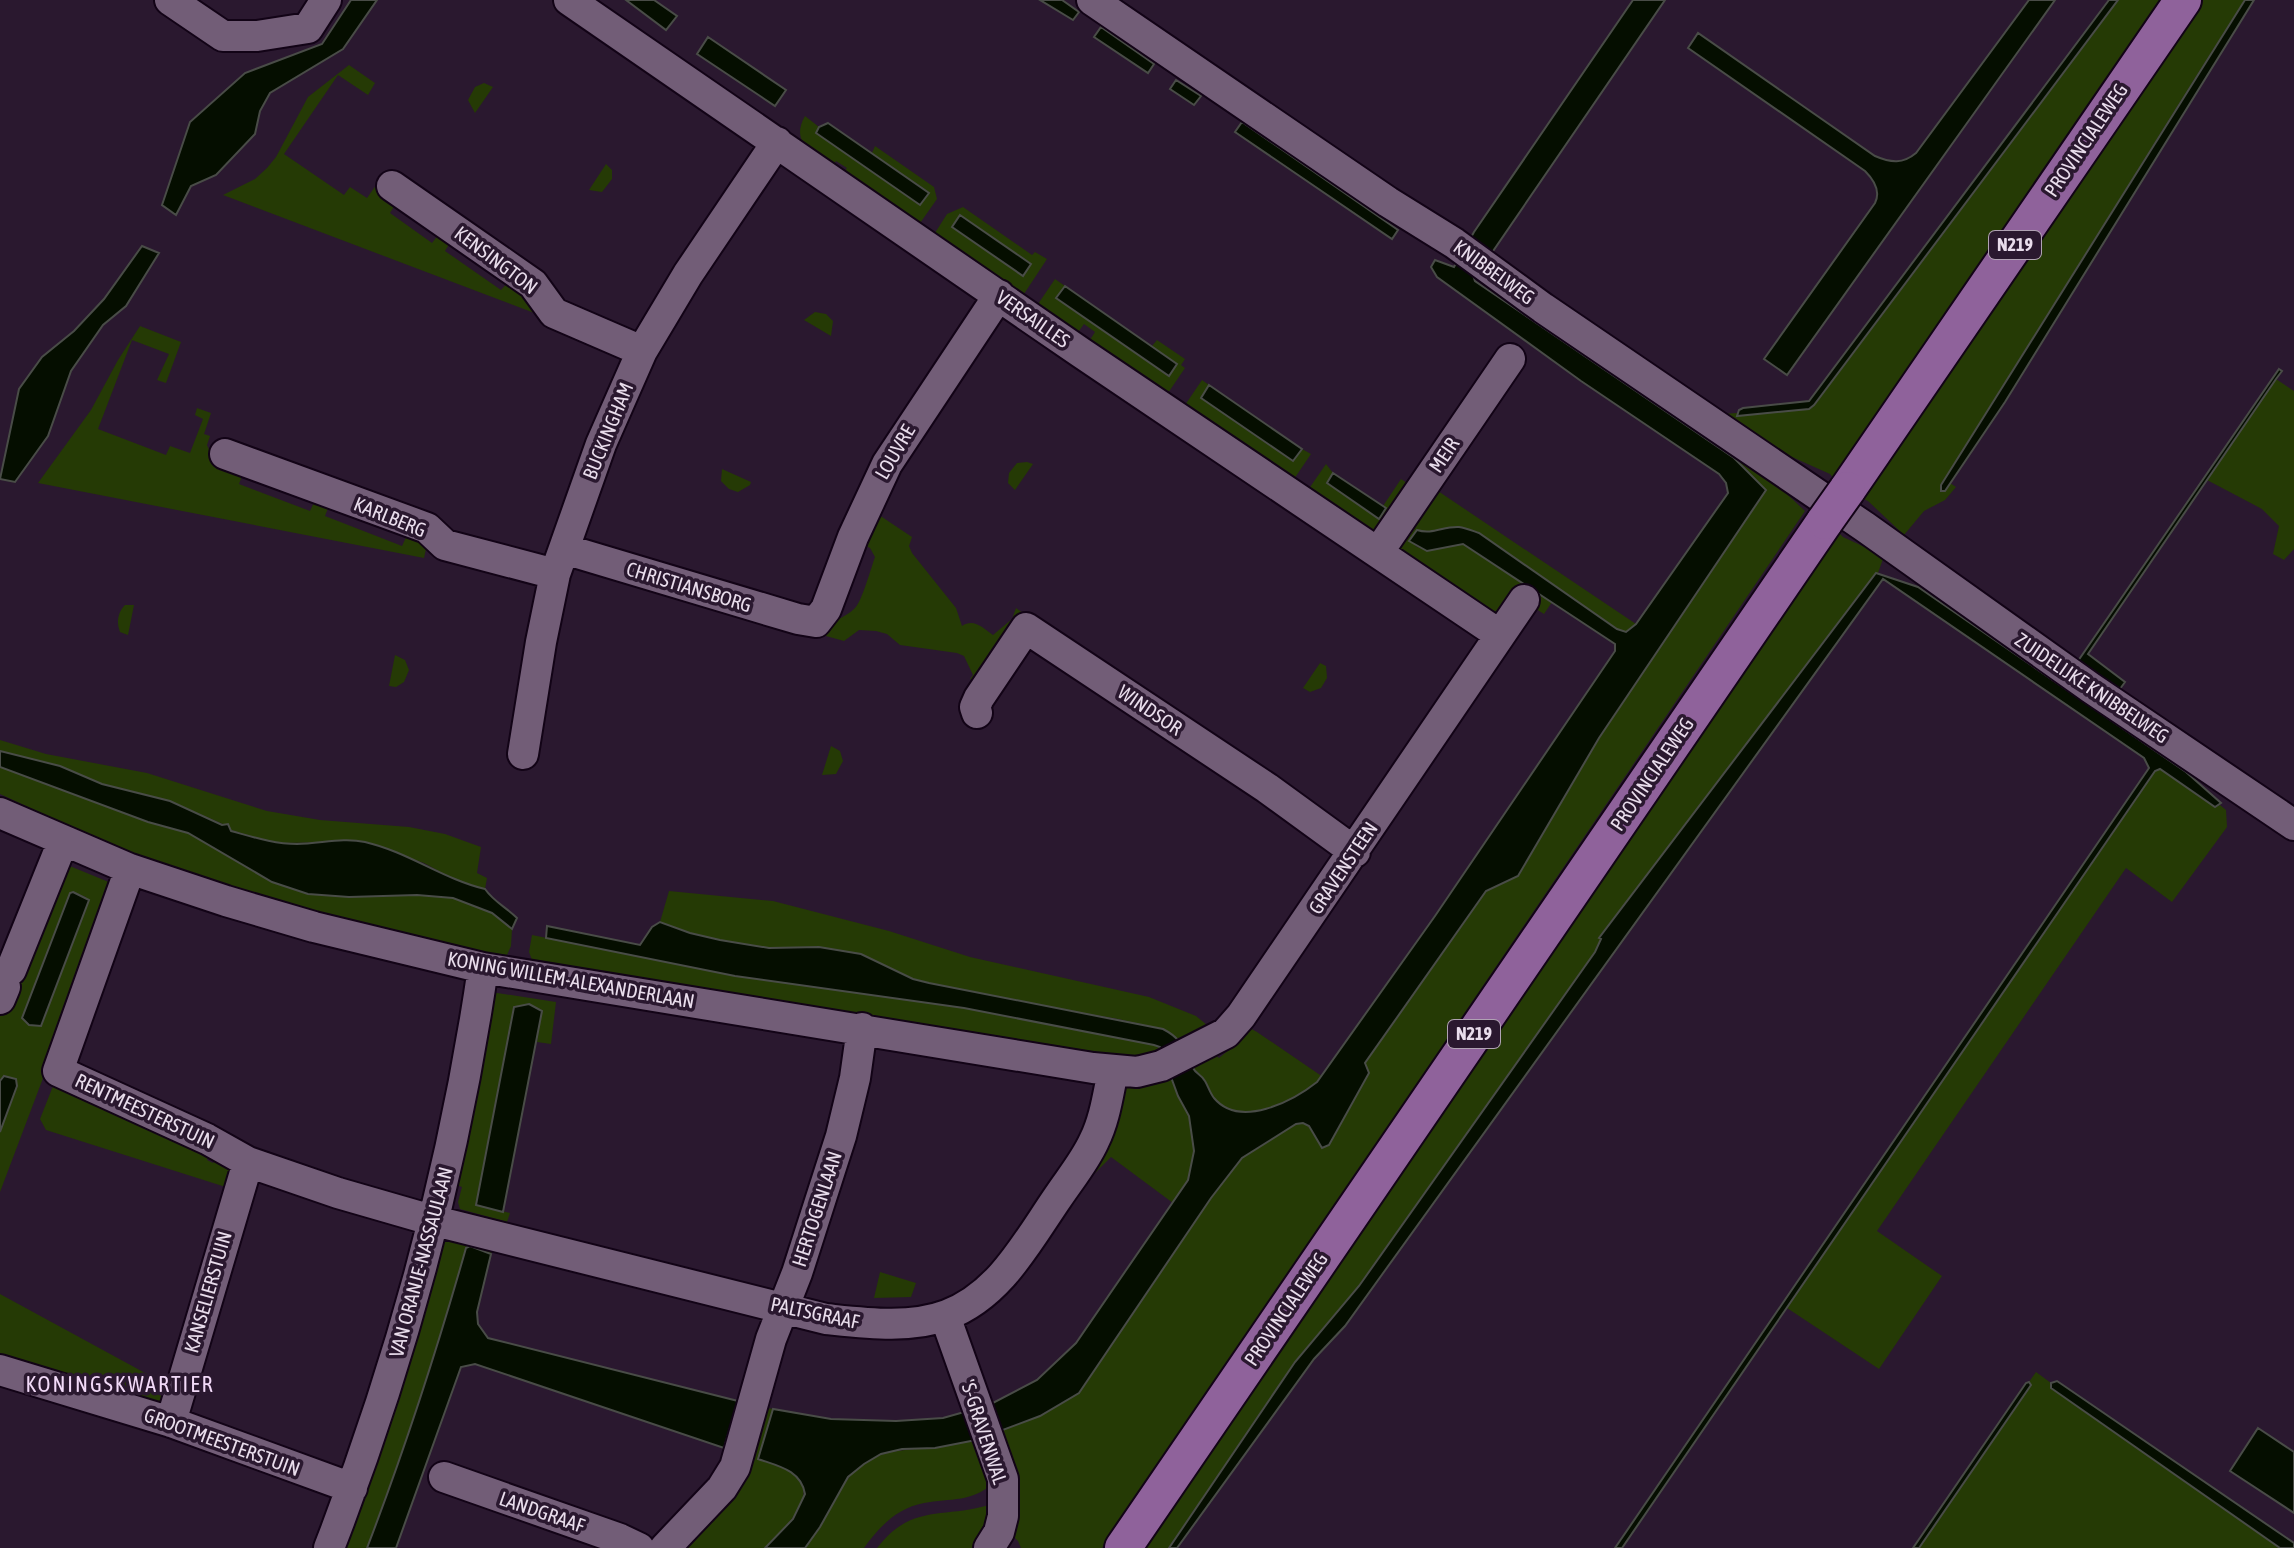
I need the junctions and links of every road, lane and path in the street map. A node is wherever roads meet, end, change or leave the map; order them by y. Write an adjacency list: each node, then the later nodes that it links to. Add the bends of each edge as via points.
1 (170, 0): 2 (street, via 223,36 308,28)
2 (326, 0)
3 (569, 0): 6 (street, VERSAILLES)
4 (1092, 0): 12 (street, KNIBBELWEG, via 1454,243)
5 (2183, 0): 41 (main road, PROVINCIALEWEG / N219, bridge)
6 (777, 142): 8 (street, VERSAILLES); 9 (street, BUCKINGHAM)
7 (392, 186): 9 (street, KENSINGTON, via 533,284 554,313)
8 (999, 295): 13 (street, VERSAILLES); 16 (street, LOUVRE, via 892,455)
9 (642, 351): 14 (street, BUCKINGHAM, via 601,444)
10 (1510, 359): 13 (street, MEIR)
11 (225, 454): 14 (street, KARLBERG, via 427,528 445,545)
12 (1892, 548): 21 (street, ZUIDELIJKE KNIBBELWEG)
13 (1379, 551): 17 (street, VERSAILLES)
14 (560, 561): 16 (street, CHRISTIANSBORG); 19 (street, BUCKINGHAM)
15 (1524, 600): 17 (street, GRAVENSTEEN)
16 (816, 622)
17 (1500, 635): 23 (street, GRAVENSTEEN)
18 (977, 713): 23 (street, WINDSOR, via 979,698 1026,628)
19 (523, 754)
20 (0, 813): 22 (street, KONING WILLEM-ALEXANDERLAAN)
21 (2294, 825)
22 (63, 841): 24 (street, KONING WILLEM-ALEXANDERLAAN); 26 (street)
23 (1355, 852): 28 (street, GRAVENSTEEN, via 1226,1033 1161,1066)
24 (130, 869): 25 (street, KONING WILLEM-ALEXANDERLAAN, via 314,927); 29 (street, RENTMEESTERSTUIN, via 58,1071)
25 (483, 968): 27 (street, KONING WILLEM-ALEXANDERLAAN); 30 (street, VAN ORANJE-NASSAULAAN)
26 (5, 985)
27 (862, 1028): 28 (street, KONING WILLEM-ALEXANDERLAAN); 31 (street, HERTOGENLAAN, via 841,1136)
28 (1113, 1071): 32 (street, PALTSGRAAF, via 1095,1141 1013,1263 986,1292)
29 (248, 1162): 30 (street, RENTMEESTERSTUIN); 34 (street, KANSELIERSTUIN)
30 (435, 1221): 31 (street, PALTSGRAAF); 36 (street, VAN ORANJE-NASSAULAAN)
31 (783, 1307): 32 (street, PALTSGRAAF, via 869,1324); 39 (street, HERTOGENLAAN, via 735,1467)
32 (945, 1316): 40 (street, 'S-GRAVENWAL, via 1003,1479 999,1532)
33 (0, 1370): 34 (street, GROOTMEESTERSTUIN)
34 (171, 1422): 36 (street, GROOTMEESTERSTUIN)
35 (444, 1477): 38 (street, LANDGRAAF)
36 (352, 1488): 37 (street, VAN ORANJE-NASSAULAAN)
37 (329, 1548)
38 (639, 1548)
39 (665, 1548)
40 (989, 1548)
41 (1123, 1548)

